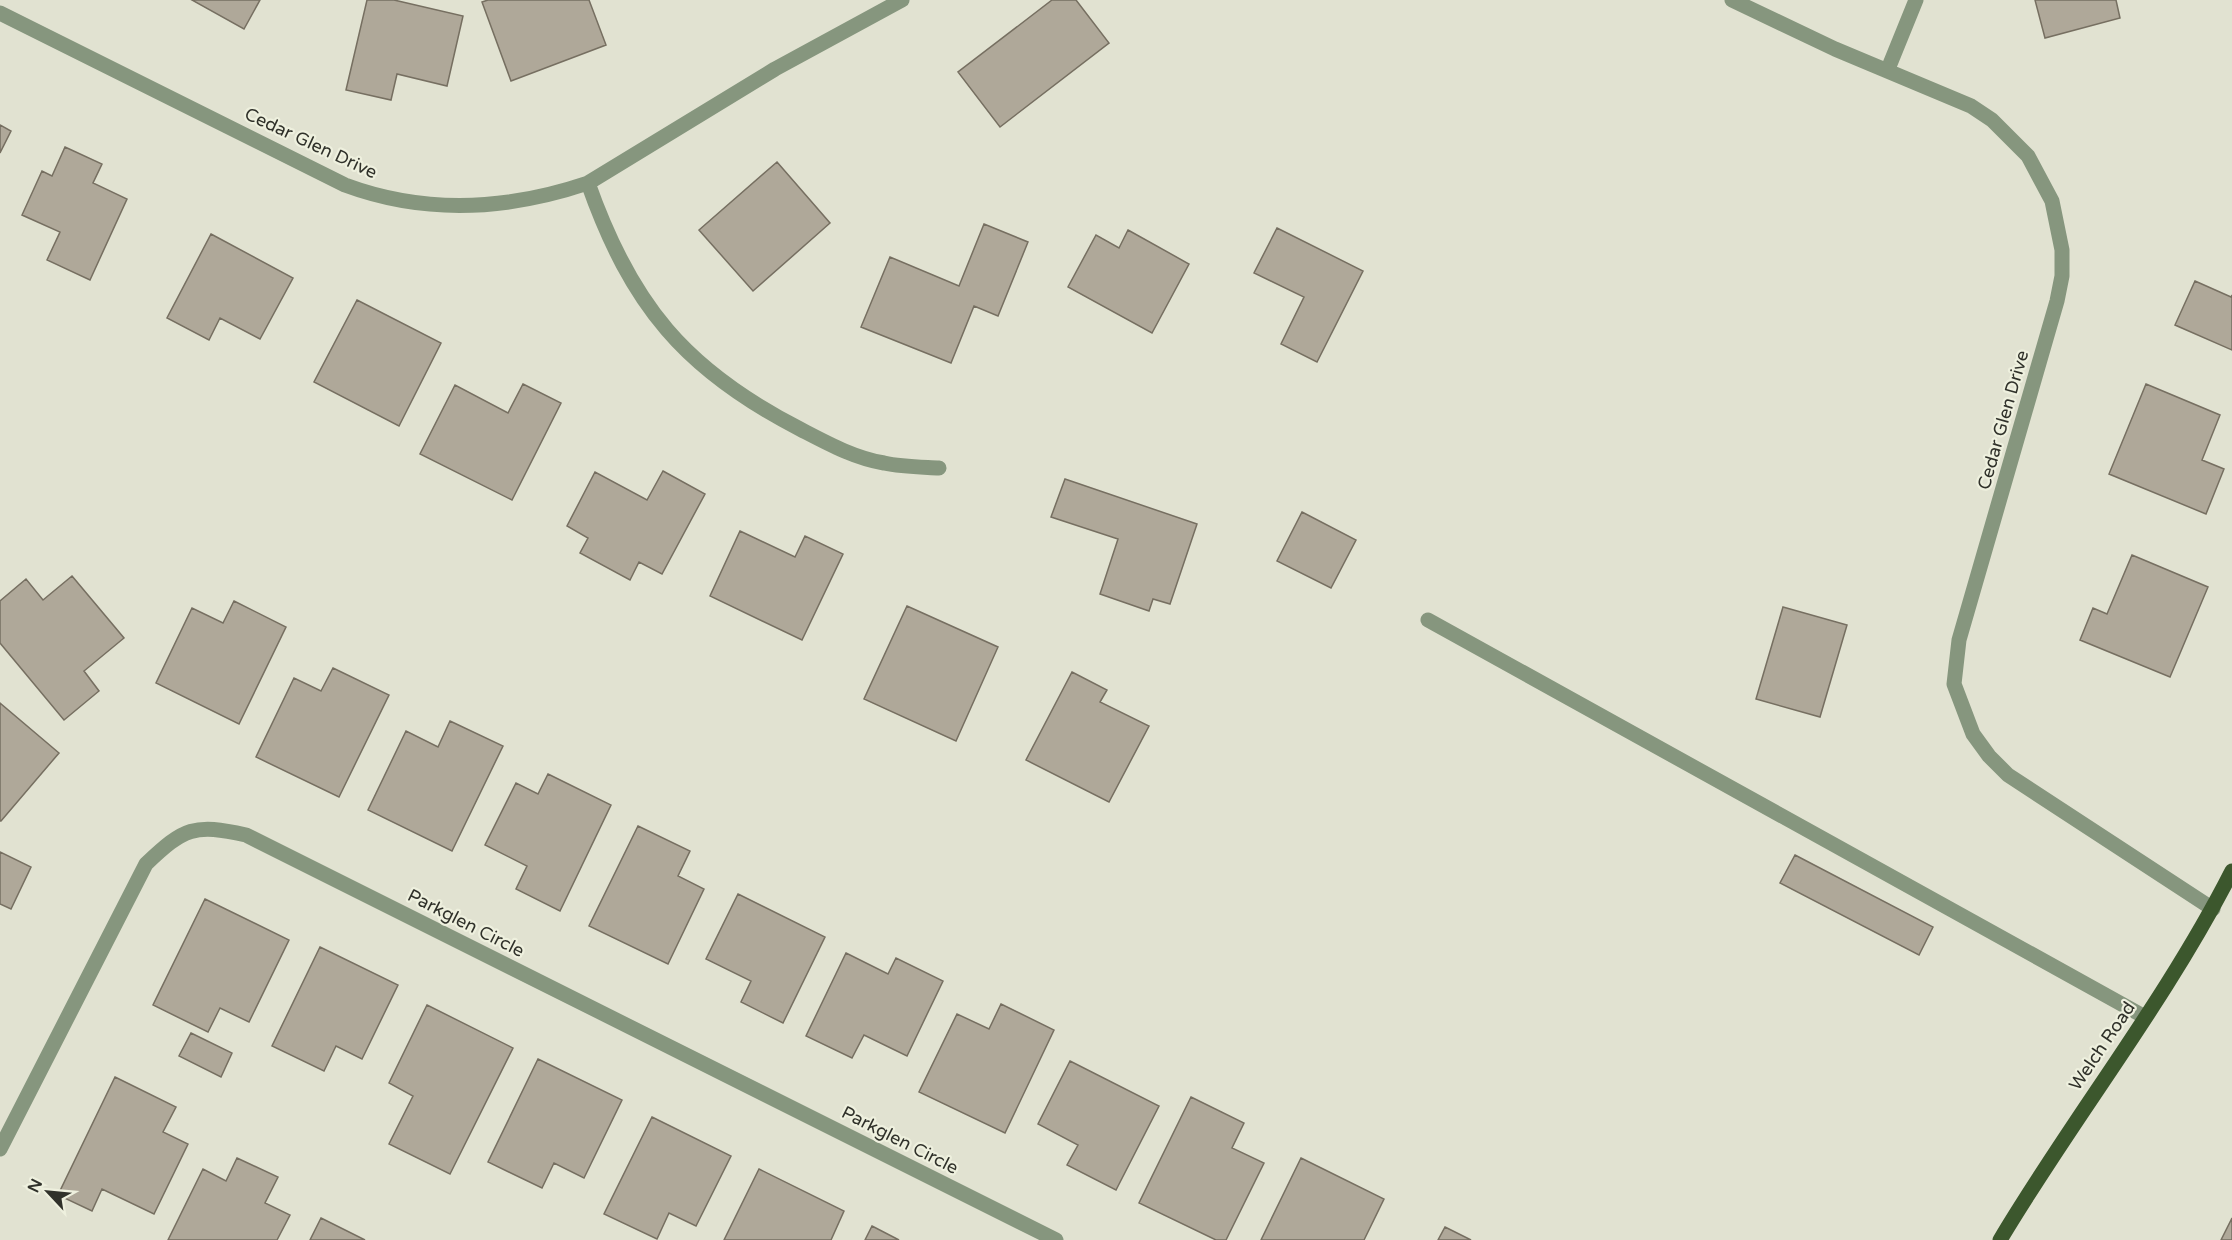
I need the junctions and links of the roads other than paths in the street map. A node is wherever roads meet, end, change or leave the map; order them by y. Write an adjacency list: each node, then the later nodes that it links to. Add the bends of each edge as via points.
1 (902, 0): 6 (street, Cedar Glen Drive, via 776,69)
2 (1732, 0): 5 (street, Cedar Glen Drive, via 1835,49)
3 (1916, 0): 5 (street)
4 (0, 13): 6 (street, Cedar Glen Drive, via 364,192 403,202 463,207 503,204)
5 (1888, 69): 10 (street, Cedar Glen Drive, via 1971,106 2012,137 2042,178 2059,225 2062,250 2057,301 1959,640 1954,684 1958,697 1974,734 2008,775)
6 (588, 183): 7 (street, via 623,268 647,306 691,358 717,380 776,417 844,452 884,463)
7 (939, 468)
8 (1428, 620): 11 (street)
9 (2232, 872): 10 (main road, Welch Road)
10 (2213, 909): 11 (main road, Welch Road)
11 (2145, 1017): 14 (main road, Welch Road)
12 (0, 1149): 13 (street, Parkglen Circle, via 146,864 175,837 212,827 246,835)
13 (1056, 1240)
14 (2000, 1240)

